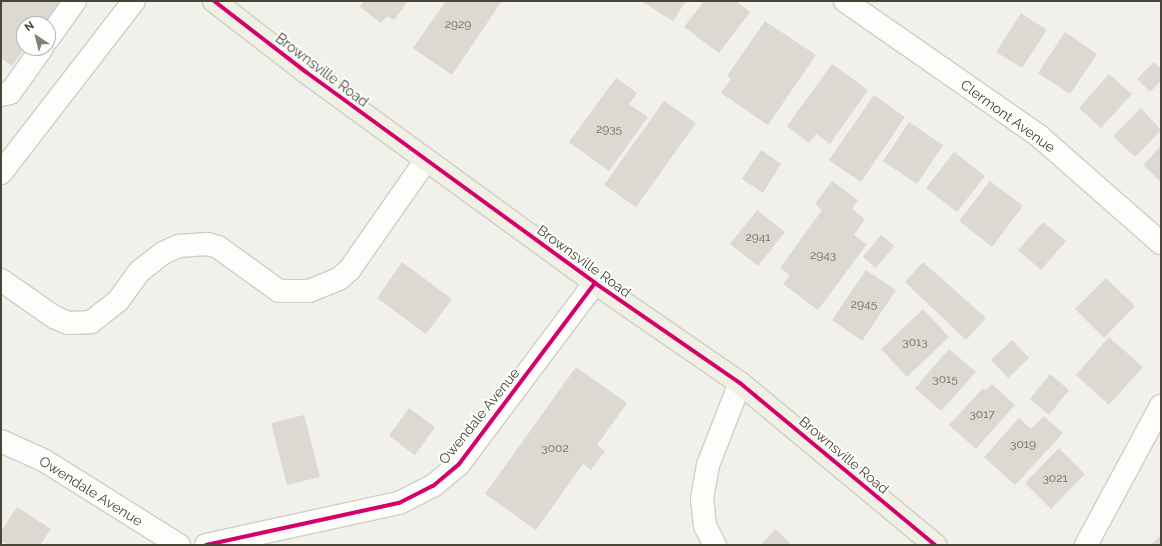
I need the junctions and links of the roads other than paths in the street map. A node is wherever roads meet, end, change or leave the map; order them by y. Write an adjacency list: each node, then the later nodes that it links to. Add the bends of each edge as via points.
1 (75, 1): 5 (street)
2 (134, 1): 9 (street)
3 (214, 1): 8 (main road, Brownsville Road)
4 (845, 1): 10 (street, Clermont Avenue, via 1039,136)
5 (56, 28)
6 (36, 56): 7 (street, via 10,93)
7 (1, 95)
8 (426, 160): 11 (street, via 350,269 339,279 309,291 279,291 218,247 207,244 179,246 163,253 140,271 118,301 104,314 85,323 68,323 54,317); 12 (main road, Brownsville Road)
9 (1, 173)
10 (1161, 243)
11 (1, 280)
12 (595, 283): 13 (main road, Brownsville Road); 17 (street, Owendale Avenue, via 458,464 433,486 399,503)
13 (740, 383): 18 (street, via 707,472 702,499 705,526); 19 (main road, Brownsville Road)
14 (1161, 406): 20 (street)
15 (1, 441): 16 (street, Owendale Avenue, via 45,461)
16 (179, 545)
17 (206, 545)
18 (715, 545)
19 (935, 545)
20 (1086, 545)

